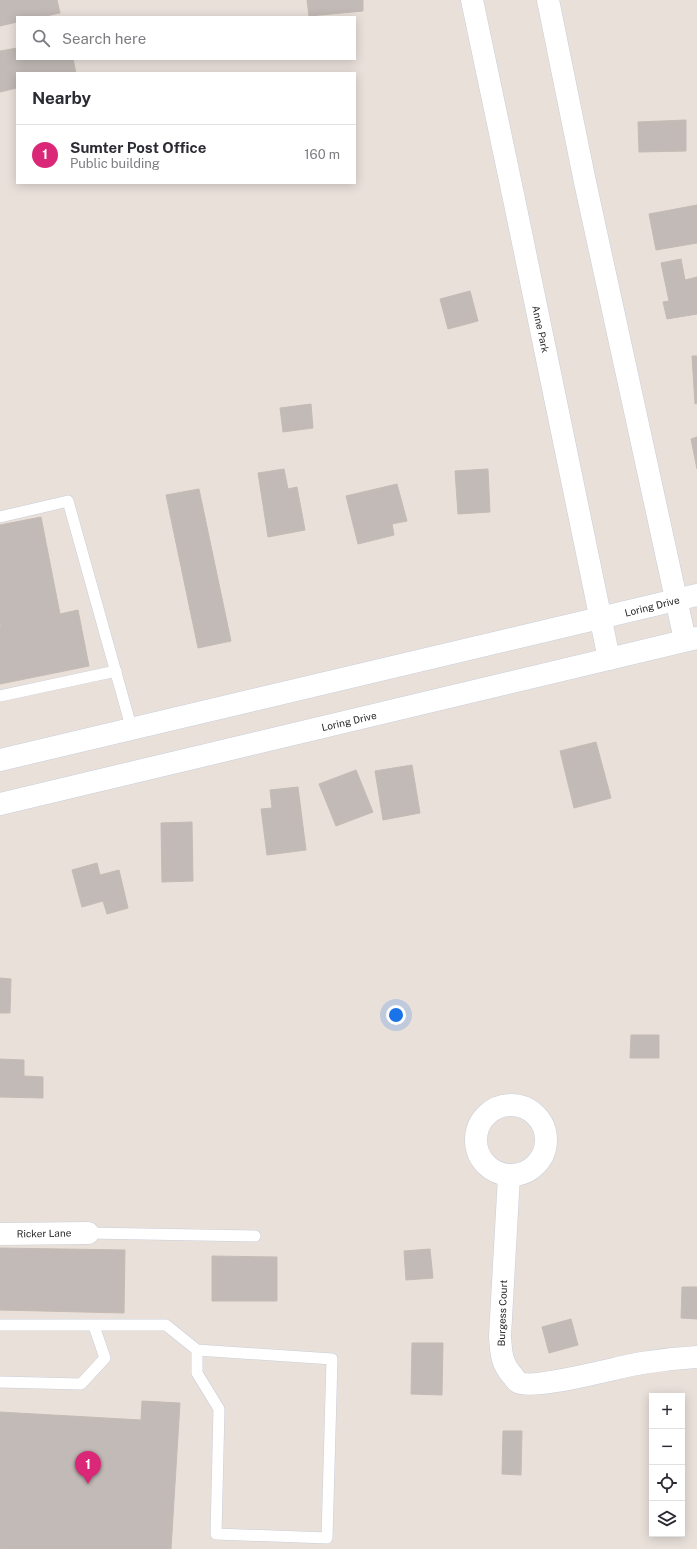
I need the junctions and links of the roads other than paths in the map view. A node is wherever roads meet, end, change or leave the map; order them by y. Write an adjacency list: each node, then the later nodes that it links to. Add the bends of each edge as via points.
1 (472, 0): 6 (street, Anne Park)
2 (548, 0): 5 (street)
3 (0, 517): 9 (lane, via 68,501)
4 (697, 595): 5 (street, Loring Drive)
5 (676, 600): 6 (street, Loring Drive); 7 (street)
6 (600, 618): 8 (street, Anne Park); 11 (street, Loring Drive)
7 (691, 639): 8 (street, Loring Drive)
8 (609, 659): 13 (street, Loring Drive)
9 (116, 671): 10 (lane); 11 (lane)
10 (0, 696)
11 (132, 730): 12 (street, Loring Drive)
12 (0, 760)
13 (0, 804)
14 (509, 1176): 21 (street, Burgess Court, via 500,1336 501,1356 506,1368 519,1383 578,1378 640,1363)
15 (88, 1233): 16 (street, Ricker Lane); 17 (lane)
16 (0, 1234)
17 (255, 1236)
18 (0, 1325): 19 (lane)
19 (94, 1326): 20 (lane, via 166,1325); 22 (lane, via 105,1358 81,1384)
20 (197, 1350): 20 (lane, via 197,1373 220,1409 216,1534 327,1538 332,1360)
21 (697, 1357)
22 (0, 1382)

